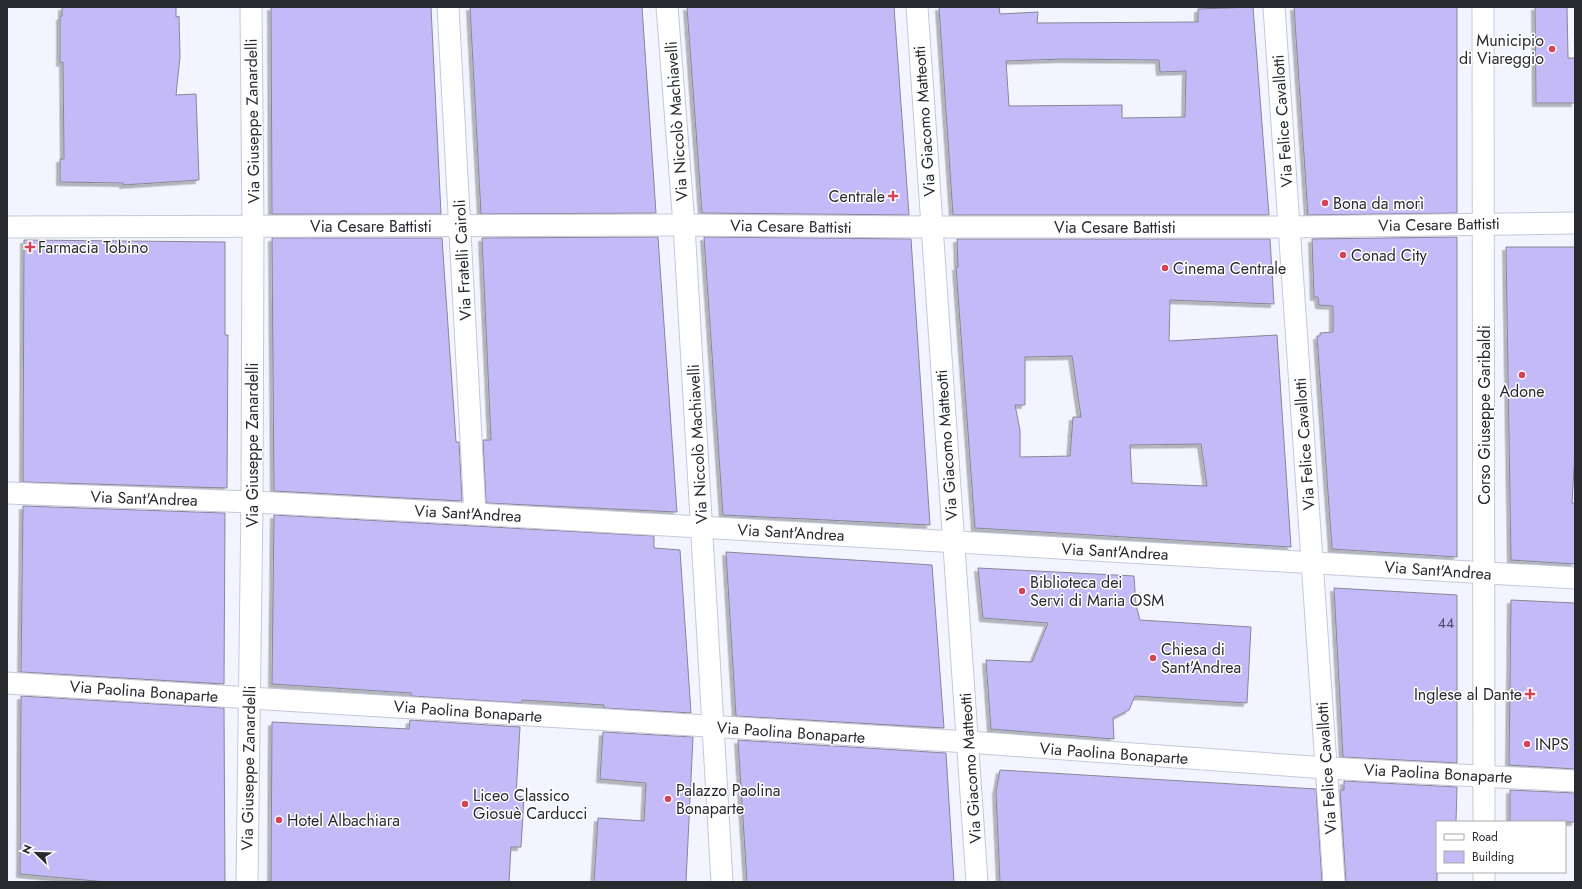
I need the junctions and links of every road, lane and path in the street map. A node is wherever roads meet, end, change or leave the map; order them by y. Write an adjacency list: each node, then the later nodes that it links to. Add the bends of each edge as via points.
1 (251, 7): 12 (street, Via Giuseppe Zanardelli)
2 (448, 7): 9 (street, Via Fratelli Cairoli)
3 (667, 7): 10 (street, Via Niccolò Machiavelli)
4 (917, 7): 13 (street, Via Giacomo Matteotti)
5 (1274, 7): 14 (street, Via Felice Cavallotti)
6 (1483, 7): 7 (street, Corso Giuseppe Garibaldi)
7 (1483, 223): 8 (street, Via Cesare Battisti); 14 (street, Via Cesare Battisti); 21 (street, Corso Giuseppe Garibaldi)
8 (1575, 223)
9 (460, 225): 10 (street, Via Cesare Battisti); 12 (street, Via Cesare Battisti); 17 (street, Via Fratelli Cairoli)
10 (684, 225): 13 (street, Via Cesare Battisti); 18 (street, Via Niccolò Machiavelli)
11 (7, 227): 12 (street, Via Cesare Battisti)
12 (253, 227): 16 (street, Via Giuseppe Zanardelli)
13 (931, 227): 14 (street, Via Cesare Battisti); 19 (street, Via Giacomo Matteotti)
14 (1289, 227): 20 (street, Via Felice Cavallotti)
15 (7, 493): 16 (street, Via Sant'Andrea)
16 (252, 502): 17 (street, Via Sant'Andrea); 24 (street, Via Giuseppe Zanardelli)
17 (475, 514): 18 (street, Via Sant'Andrea)
18 (701, 526): 19 (street, Via Sant'Andrea); 25 (street, Via Niccolò Machiavelli)
19 (953, 541): 20 (street, Via Sant'Andrea); 26 (street, Via Giacomo Matteotti)
20 (1313, 562): 21 (street, Via Sant'Andrea); 27 (street, Via Felice Cavallotti)
21 (1485, 573): 22 (street, Via Sant'Andrea); 28 (street, Corso Giuseppe Garibaldi)
22 (1575, 578)
23 (7, 683): 24 (street, Via Paolina Bonaparte)
24 (249, 698): 25 (street, Via Paolina Bonaparte); 31 (street, Via Giuseppe Zanardelli)
25 (714, 727): 26 (street, Via Paolina Bonaparte); 32 (street, Via Niccolò Machiavelli)
26 (968, 742): 27 (street, Via Paolina Bonaparte); 33 (street, Via Giacomo Matteotti)
27 (1326, 768): 28 (street, Via Paolina Bonaparte); 34 (street, Via Felice Cavallotti)
28 (1484, 775): 29 (street, Via Paolina Bonaparte); 30 (street, Corso Giuseppe Garibaldi)
29 (1575, 781)
30 (1484, 821)
31 (247, 882)
32 (722, 882)
33 (977, 882)
34 (1334, 882)

